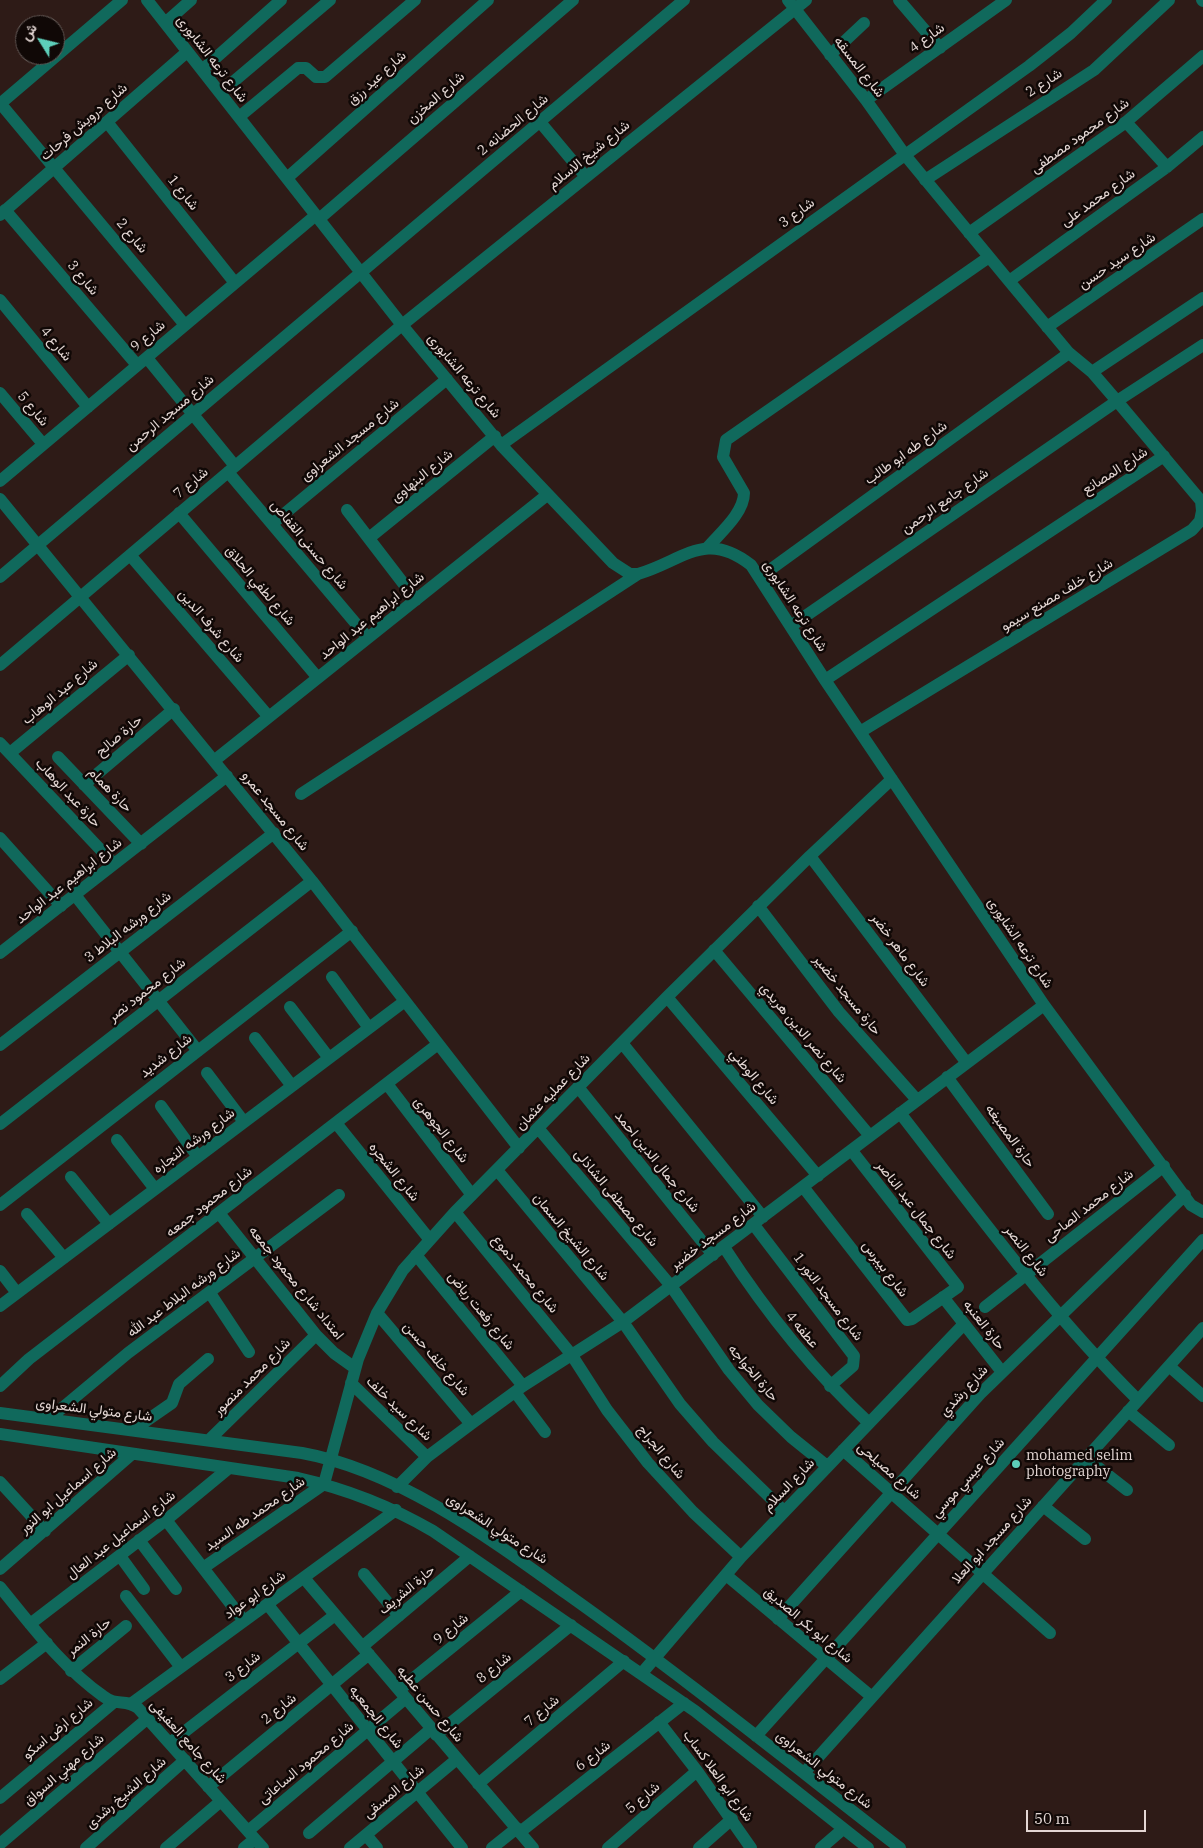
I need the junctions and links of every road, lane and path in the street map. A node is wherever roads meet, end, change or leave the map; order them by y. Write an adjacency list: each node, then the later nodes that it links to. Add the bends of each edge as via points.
1 (122, 0): 25 (street)
2 (147, 0): 16 (street, شارع ترعه الشابورى)
3 (191, 0): 16 (street)
4 (281, 0): 22 (street)
5 (330, 0): 23 (street)
6 (415, 0): 26 (street, via 325,77 316,77 306,68 298,68)
7 (488, 0): 35 (street, شارع عيد رزق)
8 (574, 0): 38 (street, شارع المخزن)
9 (684, 0): 28 (street, شارع الحضانه 2)
10 (806, 0): 15 (street, شارع شيخ الاسلام)
11 (899, 0): 18 (street)
12 (1006, 0): 18 (street, شارع 4)
13 (1106, 0): 31 (street, شارع 3, via 1051,50)
14 (1169, 0): 36 (street, شارع 2, via 1094,70)
15 (792, 5): 20 (street, شارع المسقه); 34 (street, شارع شيخ الاسلام)
16 (165, 23): 19 (street, شارع ترعه الشابورى)
17 (864, 23): 20 (street)
18 (940, 48): 24 (street, شارع 4)
19 (187, 52): 22 (street, شارع ترعه الشابورى); 27 (street, شارع درويش فرحات)
20 (830, 55): 24 (street, شارع المسقه)
21 (1203, 56): 29 (street, شارع محمود مصطفى)
22 (202, 70): 23 (street, شارع ترعه الشابورى)
23 (220, 93): 26 (street, شارع ترعه الشابورى)
24 (866, 100): 31 (street, شارع المسقه)
25 (0, 103): 32 (street, شارع 2)
26 (239, 117): 35 (street, شارع ترعه الشابورى)
27 (107, 122): 32 (street, شارع درويش فرحات); 44 (street, شارع 1)
28 (540, 122): 34 (street); 42 (street, شارع الحضانه 2)
29 (1126, 122): 33 (street); 40 (street, شارع محمود مصطفى)
30 (1203, 137): 33 (street, شارع محمد على)
31 (905, 154): 36 (street, شارع المصانع); 59 (street, شارع 3)
32 (55, 167): 37 (street, شارع درويش فرحات); 47 (street, شارع 2)
33 (1167, 167): 43 (street, شارع محمد على)
34 (586, 177): 48 (street, شارع شيخ الاسلام)
35 (287, 178): 38 (street, شارع ترعه الشابورى)
36 (925, 180): 40 (street, شارع المصانع)
37 (3, 212): 52 (street, شارع 3)
38 (317, 217): 42 (street, شارع ترعه الشابورى); 44 (street, شارع 9)
39 (1203, 219): 49 (street, شارع سيد حسن)
40 (969, 233): 41 (street, شارع المصانع)
41 (989, 257): 43 (street, شارع المصانع); 71 (street, via 726,440 723,457 744,493 744,500)
42 (360, 272): 48 (street, شارع ترعه الشابورى); 58 (street, شارع مسجد الرحمن)
43 (1009, 282): 49 (street, شارع المصانع)
44 (235, 283): 47 (street, شارع 9)
45 (1203, 298): 53 (street)
46 (0, 300): 57 (street, شارع 4)
47 (185, 325): 52 (street, شارع 9)
48 (402, 325): 54 (street, شارع ترعه الشابورى); 62 (street, شارع 7)
49 (1047, 327): 51 (street, شارع المصانع)
50 (1203, 345): 56 (street, شارع جامع الرحمن)
51 (1070, 353): 53 (street, شارع المصانع); 75 (street, شارع طه ابو طالب)
52 (142, 362): 57 (street, شارع 9); 58 (street, شارع 3)
53 (1092, 372): 56 (street, شارع المصانع)
54 (447, 379): 59 (street, شارع ترعه الشابورى); 68 (street, شارع مسجد الشعراوى)
55 (0, 393): 60 (street, شارع 5)
56 (1117, 401): 61 (street, شارع المصانع); 78 (street, شارع جامع الرحمن)
57 (88, 407): 60 (street, شارع 9)
58 (192, 414): 62 (street, شارع حسنى القفاص); 70 (street, شارع مسجد الرحمن)
59 (498, 440): 64 (street, شارع ترعه الشابورى); 69 (street, شارع البنهاوى)
60 (43, 444): 63 (street, شارع 9)
61 (1164, 456): 83 (street, شارع المصانع); 86 (street, شارع خلف مصنع سيمو, via 1201,501 1200,521 1192,530)
62 (231, 469): 67 (street, شارع 7); 68 (street, شارع حسنى القفاص)
63 (0, 480)
64 (547, 495): 73 (street, شارع ترعه الشابورى, via 613,563 630,574); 77 (street, شارع ابراهيم عبد الواحد)
65 (0, 499): 70 (street, شارع مسجد عمرو)
66 (348, 510): 69 (street)
67 (179, 513): 72 (street, شارع 7); 82 (street, شارع لطفي الحلاق)
68 (272, 524): 79 (street, شارع حسنى القفاص)
69 (369, 538): 77 (street)
70 (38, 545): 74 (street, شارع مسجد الرحمن); 76 (street, شارع مسجد عمرو)
71 (708, 547): 73 (street, شارع ترعه الشابورى, via 691,550); 75 (street, شارع ترعه الشابورى, via 738,555 751,564)
72 (130, 555): 76 (street, شارع 7); 85 (street, شارع شرف الدين)
73 (638, 574): 94 (street)
74 (0, 577)
75 (760, 577): 78 (street, شارع ترعه الشابورى)
76 (81, 597): 80 (street, شارع مسجد عمرو); 81 (street, شارع 7)
77 (416, 600): 79 (street, شارع ابراهيم عبد الواحد)
78 (791, 626): 83 (street, شارع ترعه الشابورى)
79 (368, 638): 82 (street, شارع ابراهيم عبد الواحد)
80 (129, 655): 84 (street, شارع مسجد عمرو); 88 (street, شارع عبد الوهاب)
81 (0, 665)
82 (318, 678): 85 (street, شارع ابراهيم عبد الواحد)
83 (825, 680): 86 (street, شارع ترعه الشابورى)
84 (174, 709): 90 (street, شارع مسجد عمرو); 93 (street, حارة صالح)
85 (269, 717): 90 (street, شارع ابراهيم عبد الواحد)
86 (860, 732): 92 (street, شارع ترعه الشابورى)
87 (0, 743): 88 (street, حارة عبد الوهاب)
88 (10, 753): 99 (street, حارة عبد الوهاب)
89 (58, 757): 93 (street, حارة همام)
90 (215, 760): 91 (street, شارع مسجد عمرو)
91 (227, 776): 95 (street, شارع مسجد عمرو); 97 (street, شارع ابراهيم عبد الواحد)
92 (892, 779): 98 (street, شارع عمليه عثمان); 112 (street, شارع ترعه الشابورى)
93 (84, 785): 97 (street, حارة همام)
94 (302, 794)
95 (274, 833): 100 (street, شارع مسجد عمرو); 107 (street, شارع ورشه البلاط 3)
96 (0, 838): 102 (street)
97 (141, 844): 99 (street, شارع ابراهيم عبد الواحد)
98 (810, 856): 103 (street, شارع عمليه عثمان); 121 (street, شارع ماهر خضر)
99 (114, 864): 101 (street, شارع ابراهيم عبد الواحد)
100 (312, 881): 104 (street, شارع مسجد عمرو); 110 (street, شارع محمود نصر)
101 (74, 895): 102 (street, شارع ابراهيم عبد الواحد); 107 (street)
102 (61, 906): 105 (street, شارع ابراهيم عبد الواحد)
103 (758, 906): 106 (street, شارع عمليه عثمان); 127 (street, حارة مسجد خضير, via 839,1012)
104 (352, 931): 111 (street, شارع مسجد عمرو); 119 (street, شارع شديد)
105 (2, 946)
106 (714, 950): 109 (street, شارع عمليه عثمان); 134 (street, شارع نصر الدين هريدي)
107 (120, 952): 110 (street); 118 (street, شارع ورشه البلاط 3)
108 (332, 977): 114 (street)
109 (667, 997): 116 (street, شارع عمليه عثمان); 141 (street, شارع الوطني)
110 (158, 1001): 119 (street); 132 (street, شارع محمود نصر)
111 (405, 1001): 114 (street, شارع ورشه النجاره); 117 (street, شارع مسجد عمرو)
112 (1044, 1006): 121 (street, شارع مسجد خضير); 139 (street, شارع ترعه الشابورى)
113 (290, 1007): 120 (street)
114 (370, 1028): 120 (street, شارع ورشه النجاره)
115 (255, 1038): 125 (street)
116 (622, 1043): 126 (street, شارع عمليه عثمان); 154 (street, شارع مسجد النور 1)
117 (438, 1044): 124 (street, شارع محمود جمعه); 136 (street, شارع مسجد عمرو)
118 (0, 1045)
119 (198, 1051): 148 (street, شارع شديد)
120 (329, 1058): 125 (street, شارع ورشه النجاره)
121 (966, 1062): 123 (street, شارع مسجد خضير)
122 (207, 1073): 130 (street)
123 (947, 1077): 127 (street, شارع مسجد خضير); 153 (street, حارة المصبغه)
124 (387, 1084): 131 (street, شارع محمود جمعه); 146 (street, شارع الجوهرى)
125 (292, 1086): 130 (street, شارع ورشه النجاره)
126 (578, 1088): 133 (street, شارع عمليه عثمان); 160 (street, شارع جمال الدين احمد)
127 (917, 1100): 129 (street, شارع مسجد خضير)
128 (161, 1106): 138 (street)
129 (900, 1113): 134 (street, شارع مسجد خضير); 164 (street, شارع النصر)
130 (244, 1122): 138 (street, شارع ورشه النجاره)
131 (336, 1123): 149 (street, شارع محمود جمعه); 156 (street, شارع الشجره)
132 (0, 1124)
133 (538, 1128): 136 (street, شارع عمليه عثمان); 165 (street, شارع مصطفى الشاذلى)
134 (870, 1136): 137 (street, شارع مسجد خضير)
135 (117, 1140): 144 (street)
136 (519, 1148): 140 (street, شارع عمليه عثمان)
137 (852, 1151): 141 (street, شارع مسجد خضير); 166 (street, شارع جمال عبد الناصر)
138 (198, 1157): 144 (street, شارع ورشه النجاره)
139 (1164, 1166): 147 (street, شارع ترعه الشابورى); 164 (street, شارع محمد الصاحى)
140 (497, 1170): 146 (street, شارع عمليه عثمان); 174 (street, شارع الشيخ السمان)
141 (818, 1176): 143 (street, شارع مسجد خضير)
142 (71, 1178): 155 (street)
143 (804, 1188): 154 (street, شارع مسجد خضير); 169 (street, شارع بيبرس, via 904,1318 912,1319)
144 (155, 1189): 155 (street, شارع ورشه النجاره)
145 (339, 1195): 162 (street, شارع ورشه البلاط عبد الله)
146 (472, 1195): 150 (street, شارع عمليه عثمان)
147 (1184, 1196): 151 (street, شارع ترعه الشابورى); 173 (street, شارع رشدي)
148 (0, 1205)
149 (219, 1212): 162 (street, امتداد شارع محمود جمعه); 186 (street, شارع محمود جمعه, via 29,1359)
150 (455, 1212): 156 (street, شارع عمليه عثمان); 179 (street, شارع محمد دموع)
151 (1203, 1212)
152 (27, 1214): 161 (street)
153 (1048, 1214)
154 (758, 1221): 158 (street, شارع مسجد خضير); 187 (street, شارع مسجد النور 1, via 854,1356 853,1366)
155 (108, 1224): 161 (street, شارع ورشه النجاره)
156 (430, 1240): 159 (street, شارع عمليه عثمان)
157 (1203, 1240): 180 (street, شارع عيسي موسي)
158 (724, 1247): 160 (street, شارع مسجد خضير); 187 (street, عطفه 4, via 755,1296)
159 (416, 1255): 172 (street, شارع عمليه عثمان); 188 (street, شارع رفعت رياض)
160 (713, 1255): 165 (street, شارع مسجد خضير)
161 (64, 1258): 167 (street, شارع ورشه النجاره)
162 (256, 1259): 168 (street, شارع ورشه البلاط عبد الله); 177 (street, امتداد شارع محمود جمعه)
163 (0, 1272): 167 (street)
164 (1026, 1275): 171 (street, شارع محمد الصاحى); 173 (street, شارع النصر)
165 (670, 1286): 174 (street, شارع مسجد خضير); 206 (street, حارة الخواجه, via 729,1370 758,1405)
166 (958, 1287): 169 (street, شارع بيبرس)
167 (17, 1293): 170 (street, شارع ورشه النجاره)
168 (210, 1293): 178 (street); 193 (street, شارع ورشه البلاط عبد الله, via 128,1353)
169 (943, 1298): 175 (street, حارة العنبه)
170 (0, 1306)
171 (985, 1307)
172 (377, 1313): 183 (street, شارع عمليه عثمان); 195 (street, شارع خلف حسن)
173 (1058, 1316): 180 (street, شارع النصر); 184 (street, شارع رشدي)
174 (623, 1322): 179 (street, شارع مسجد خضير); 215 (street, شارع الشيخ السمان, via 650,1364 693,1419 747,1478)
175 (964, 1324): 184 (street, حارة العنبه); 194 (street, شارع السلام)
176 (1203, 1328): 182 (street, شارع مسجد ابو العلا)
177 (316, 1335): 183 (street, امتداد شارع محمود جمعه); 199 (street, شارع محمد منصور)
178 (249, 1352)
179 (571, 1354): 188 (street, شارع مسجد خضير); 223 (street, شارع الجراج, via 607,1410 648,1463)
180 (1096, 1358): 190 (street, شارع النصر); 218 (street, شارع عيسي موسي)
181 (208, 1359): 196 (street, via 179,1384 172,1403)
182 (1169, 1366): 189 (street); 190 (street, شارع مسجد ابو العلا)
183 (355, 1368): 185 (street, شارع عمليه عثمان)
184 (1002, 1372): 212 (street, شارع رشدي)
185 (351, 1383): 203 (street, شارع سيد خلف); 204 (street, شارع عمليه عثمان)
186 (0, 1386)
187 (830, 1386): 194 (street, عطفه 4)
188 (519, 1389): 195 (street, شارع مسجد خضير); 197 (street, شارع رفعت رياض)
189 (1203, 1396)
190 (1138, 1400): 191 (street, شارع مسجد ابو العلا)
191 (1128, 1411): 200 (street); 205 (street, شارع مسجد ابو العلا)
192 (0, 1413): 193 (street, شارع متولي الشعراوى)
193 (49, 1419): 196 (street, شارع متولي الشعراوى)
194 (869, 1423): 201 (street, شارع السلام)
195 (472, 1424): 203 (street, شارع مسجد خضير)
196 (133, 1430): 199 (street, شارع متولي الشعراوى)
197 (545, 1432)
198 (0, 1434): 202 (street)
199 (209, 1440): 204 (street, شارع متولي الشعراوى)
200 (1169, 1445)
201 (843, 1450): 206 (street, شارع السلام); 212 (street, شارع مصيلحى)
202 (132, 1454): 207 (street); 217 (street, شارع اسماعيل ابو النور)
203 (427, 1457): 210 (street, شارع مسجد خضير)
204 (330, 1458): 209 (street, شارع عمليه عثمان); 210 (street, شارع متولي الشعراوى, via 363,1469)
205 (1086, 1458): 211 (street); 213 (street, شارع مسجد ابو العلا)
206 (827, 1466): 215 (street, شارع السلام)
207 (229, 1468): 209 (street); 216 (street, شارع اسماعيل عبد العال)
208 (0, 1482): 217 (street)
209 (324, 1484): 214 (street); 224 (street, شارع محمد طه السيد)
210 (397, 1487): 247 (street, شارع متولي الشعراوى, via 495,1544)
211 (1127, 1490)
212 (891, 1493): 218 (street, شارع مصيلحى); 238 (street, شارع رشدي)
213 (1043, 1506): 219 (street); 226 (street, شارع مسجد ابو العلا)
214 (396, 1510): 222 (street); 229 (street, شارع ابو عواد)
215 (784, 1511): 223 (street, شارع السلام)
216 (166, 1520): 220 (street, شارع اسماعيل عبد العال); 224 (street)
217 (45, 1531): 225 (street, شارع اسماعيل ابو النور)
218 (938, 1534): 226 (street, شارع مصيلحى); 248 (street, شارع عيسي موسي)
219 (1085, 1539)
220 (139, 1540): 221 (street, شارع اسماعيل عبد العال); 232 (street)
221 (120, 1556): 231 (street); 240 (street, شارع اسماعيل عبد العال)
222 (470, 1556): 233 (street); 237 (street, حارة الشريف)
223 (741, 1558): 228 (street, شارع السلام)
224 (203, 1568): 239 (street)
225 (0, 1569)
226 (983, 1573): 243 (street, شارع مصيلحى); 256 (street, شارع مسجد ابو العلا)
227 (364, 1574): 237 (street)
228 (726, 1575): 238 (street, شارع ابو بكر الصديق); 247 (street, شارع السلام)
229 (304, 1578): 235 (street, شارع ابو عواد); 236 (street, شارع حسن عطيه)
230 (0, 1587): 240 (street)
231 (144, 1589)
232 (176, 1589)
233 (521, 1591): 241 (street); 255 (street, شارع 9)
234 (126, 1596): 250 (street)
235 (268, 1605): 239 (street, شارع ابو عواد); 245 (street, شارع الجمعيه)
236 (335, 1614): 245 (street, شارع 3); 246 (street, شارع حسن عطيه)
237 (399, 1616): 246 (street, حارة الشريف)
238 (778, 1619): 248 (street, شارع ابو بكر الصديق)
239 (244, 1622): 250 (street, شارع ابو عواد)
240 (30, 1624): 244 (street)
241 (571, 1625): 249 (street); 263 (street, شارع 8)
242 (126, 1626): 251 (street, حارة النمر)
243 (1050, 1633)
244 (47, 1643): 251 (street); 253 (street)
245 (298, 1643): 254 (street, شارع الجمعيه); 265 (street, شارع 3)
246 (366, 1650): 254 (street, شارع 2); 255 (street, شارع حسن عطيه)
247 (656, 1657): 252 (street, شارع السلام); 264 (street, شارع متولي الشعراوى)
248 (825, 1658): 256 (street, شارع ابو بكر الصديق); 264 (street, شارع عيسي موسي)
249 (624, 1661): 252 (street); 271 (street, شارع 7)
250 (180, 1666): 258 (street, شارع ابو عواد)
251 (71, 1670): 257 (street)
252 (642, 1673): 259 (street)
253 (0, 1679)
254 (332, 1685): 262 (street, شارع الجمعيه); 272 (street, شارع 2)
255 (402, 1694): 262 (street, شارع محمود الساعاتى); 263 (street, شارع حسن عطيه)
256 (872, 1697): 270 (street, شارع مسجد ابو العلا)
257 (113, 1703): 258 (street, شارع جامع العفيفى); 274 (street, شارع ارض اسكو)
258 (132, 1703): 260 (street, شارع جامع العفيفى)
259 (684, 1703): 261 (street, شارع 6); 277 (street)
260 (148, 1718): 265 (street, شارع جامع العفيفى); 282 (street, شارع مهني السواق)
261 (659, 1722): 269 (street, شارع ابو العلا كساب); 278 (street, شارع 6)
262 (367, 1730): 268 (street, شارع الجمعيه); 281 (street, شارع محمود الساعاتى)
263 (434, 1732): 266 (street, شارع حسن عطيه); 268 (street, شارع 8)
264 (756, 1736): 270 (street, شارع متولي الشعراوى)
265 (170, 1743): 267 (street, شارع جامع العفيفى)
266 (457, 1759): 271 (street, شارع حسن عطيه); 273 (street, شارع المسقى)
267 (185, 1760): 272 (street, شارع جامع العفيفى); 283 (street, شارع الشيخ رشدى)
268 (393, 1762): 273 (street, شارع الجمعيه); 279 (street, شارع 8)
269 (697, 1771): 276 (street, شارع ابو العلا كساب); 291 (street, شارع 5)
270 (804, 1773): 296 (street, شارع متولي الشعراوى)
271 (478, 1784): 278 (street, شارع حسن عطيه)
272 (208, 1787): 275 (street, شارع جامع العفيفى)
273 (417, 1792): 280 (street, شارع المسقى); 288 (street, شارع الجمعيه)
274 (0, 1798)
275 (221, 1801): 281 (street, شارع جامع العفيفى); 284 (street)
276 (732, 1819): 292 (street); 293 (street, شارع ابو العلا كساب)
277 (843, 1828): 294 (street); 295 (street)
278 (518, 1830): 289 (street, شارع 6); 290 (street, شارع حسن عطيه)
279 (309, 1833)
280 (366, 1835): 286 (street, شارع المسقى); 287 (street)
281 (255, 1839): 285 (street, شارع محمود الساعاتى)
282 (0, 1844)
283 (86, 1848)
284 (166, 1848)
285 (244, 1848)
286 (350, 1848)
287 (377, 1848)
288 (462, 1848)
289 (492, 1848)
290 (533, 1848)
291 (608, 1848)
292 (699, 1848)
293 (751, 1848)
294 (821, 1848)
295 (868, 1848)
296 (900, 1848)

